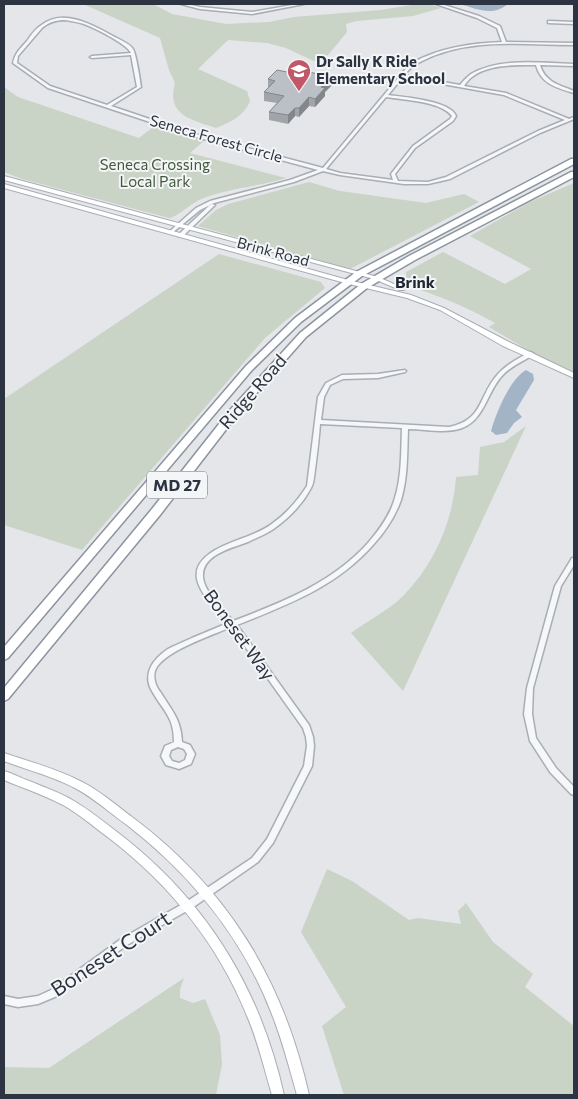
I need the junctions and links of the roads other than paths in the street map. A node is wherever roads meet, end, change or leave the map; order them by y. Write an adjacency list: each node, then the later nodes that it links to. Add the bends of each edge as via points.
1 (183, 4): 5 (street)
2 (207, 4): 5 (street)
3 (302, 4): 5 (street, via 252,13)
4 (438, 4): 8 (street, via 499,27)
5 (200, 8)
6 (549, 22): 7 (street)
7 (574, 23)
8 (504, 43): 9 (street); 14 (street, via 440,51 410,66)
9 (574, 44)
10 (133, 54): 11 (street); 18 (street, via 138,86); 18 (street, Seneca Forest Circle, via 126,45 81,22 61,19 46,24 16,56 15,63 41,83)
11 (92, 56)
12 (538, 65): 13 (street); 15 (street, via 487,68 472,74); 16 (street, via 545,79)
13 (574, 65)
14 (402, 76): 15 (street); 17 (street)
15 (462, 86): 19 (street, via 522,100)
16 (574, 92)
17 (385, 96): 21 (street); 24 (street, via 442,106 454,116 414,147 393,174)
18 (108, 106): 21 (street, Seneca Forest Circle, via 190,134)
19 (572, 119): 24 (street, Seneca Forest Circle, via 441,180 420,184)
20 (574, 161): 31 (highway, Ridge Road / MD 27)
21 (324, 169): 24 (street, Seneca Forest Circle); 26 (street, via 292,182)
22 (574, 174): 32 (highway, Ridge Road / MD 27)
23 (4, 178): 27 (main road, Brink Road)
24 (396, 182)
25 (4, 186): 29 (main road, Brink Road)
26 (227, 198): 27 (street, via 198,210); 28 (street, via 210,207)
27 (180, 225): 28 (main road, Brink Road); 29 (street)
28 (188, 227): 30 (street); 31 (main road, Brink Road)
29 (172, 232): 30 (main road, Brink Road)
30 (181, 235): 33 (main road, Brink Road)
31 (359, 274): 32 (main road, Brink Road); 33 (highway, Ridge Road / MD 27)
32 (376, 278): 34 (highway, Ridge Road / MD 27); 35 (main road, Brink Road, via 442,305)
33 (347, 282): 34 (main road, Brink Road); 42 (highway, Ridge Road / MD 27, via 286,330 249,368)
34 (364, 286): 35 (main road, Brink Road, via 409,296 442,309); 43 (highway, Ridge Road / MD 27, via 303,334 234,412)
35 (531, 354): 37 (main road, Brink Road); 39 (street, via 501,374 490,388 477,416 468,424 449,429)
36 (403, 371): 38 (street, Boneset Way, via 378,376 342,377 328,384 321,397)
37 (574, 376)
38 (319, 422): 39 (street); 41 (street, Boneset Way, via 310,486 303,498 271,528 221,549 201,569 203,587)
39 (405, 427): 41 (street, via 398,499 384,528 368,549 327,583 297,599)
40 (574, 560): 47 (street, via 558,586 530,688 528,714 533,738 552,770)
41 (232, 624): 44 (street, via 170,651 153,669 151,682 176,724); 48 (street, Boneset Way, via 306,727 312,740 312,754 270,841 255,860)
42 (4, 655)
43 (4, 696)
44 (178, 744)
45 (4, 757): 48 (main road, via 78,785 145,830)
46 (4, 775): 49 (main road, via 64,801 132,847)
47 (574, 792)
48 (208, 892): 49 (street, Boneset Way); 52 (main road, via 240,937 268,986 295,1060)
49 (189, 905): 50 (street, Boneset Court, via 124,942 54,993 18,1003); 51 (main road, via 233,972 253,1013 270,1059)
50 (4, 1000)
51 (278, 1095)
52 (303, 1095)

